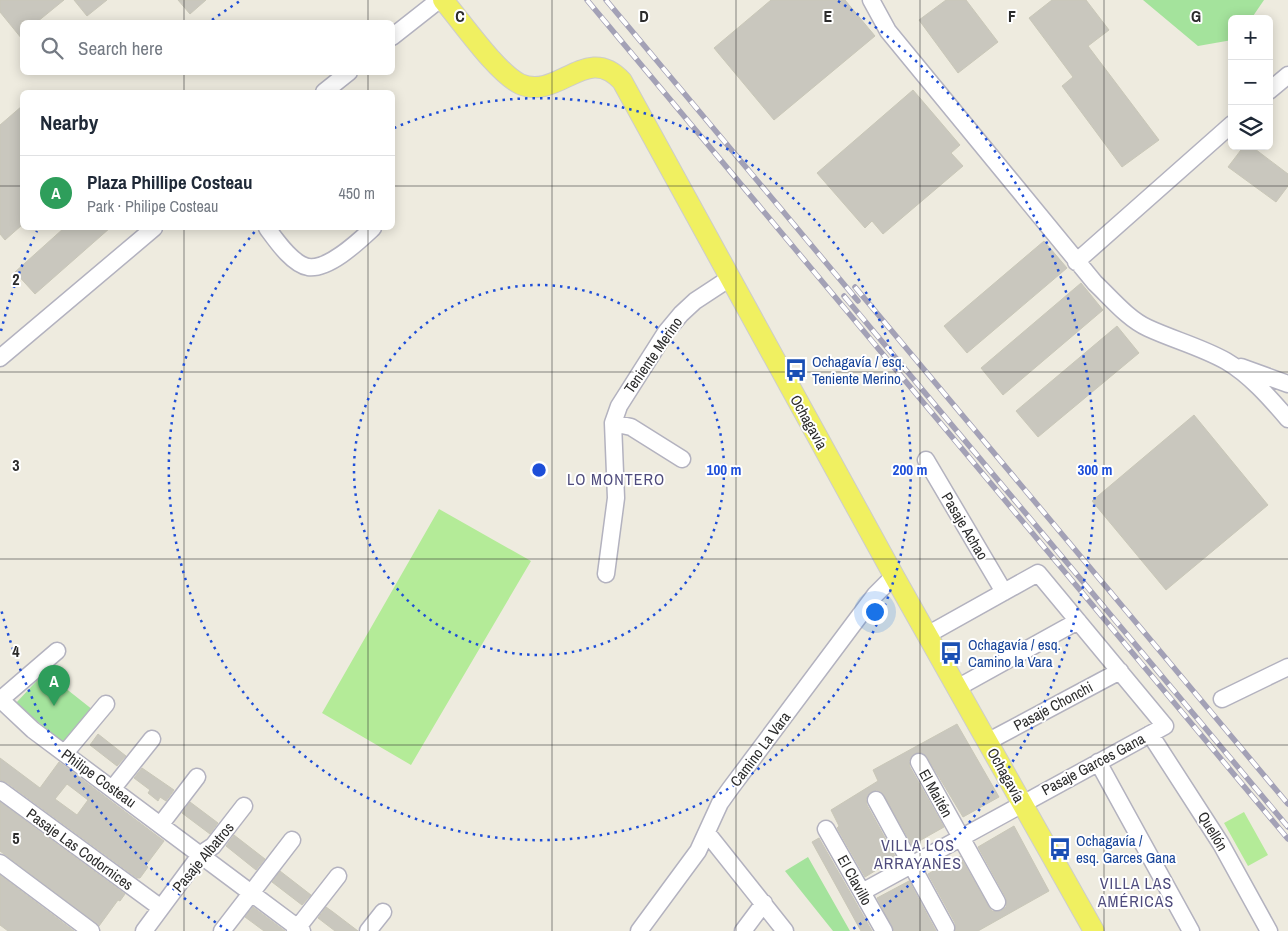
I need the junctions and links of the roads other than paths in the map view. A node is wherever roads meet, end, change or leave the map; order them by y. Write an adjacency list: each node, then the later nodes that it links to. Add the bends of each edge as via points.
1 (439, 0): 4 (street)
2 (443, 0): 14 (main road, Ochagavía, via 497,64 521,84 542,87 591,67 602,67 618,77)
3 (871, 0): 13 (street, via 888,30)
4 (395, 35)
5 (345, 75): 8 (street)
6 (1288, 75): 7 (street)
7 (1273, 88)
8 (326, 90)
9 (1228, 128): 13 (street)
10 (152, 230): 15 (street)
11 (268, 230): 12 (street, via 285,252 307,267 321,266 345,252)
12 (370, 230)
13 (1076, 262): 16 (street, via 1121,308 1146,328)
14 (730, 278): 19 (street, Teniente Merino, via 695,301 671,326 624,398); 23 (main road, Ochagavía)
15 (0, 358)
16 (1228, 362): 17 (street); 18 (street, via 1264,392)
17 (1288, 384)
18 (1288, 419)
19 (613, 424): 20 (street, via 630,426); 22 (street, Teniente Merino, via 616,498)
20 (682, 459)
21 (926, 460): 24 (street, Pasaje Achao)
22 (606, 574)
23 (894, 576): 26 (main road, Ochagavía); 48 (street, Camino La Vara, via 875,596 730,789)
24 (1004, 592): 25 (street, via 1038,573); 26 (street)
25 (1078, 621): 29 (street); 30 (street)
26 (927, 635): 30 (main road, Ochagavía)
27 (57, 651): 32 (street)
28 (1288, 668): 31 (street)
29 (1120, 671): 34 (street, Pasaje Garces Gana, via 1165,726); 36 (street, Pasaje Chonchi)
30 (957, 688): 36 (main road, Ochagavía)
31 (1222, 699)
32 (0, 700): 37 (street, Philipe Costeau)
33 (106, 704): 37 (street)
34 (1150, 734): 39 (street, Pasaje Garces Gana); 73 (street, Quellón, via 1211,828)
35 (152, 739): 41 (street)
36 (987, 742): 44 (main road, Ochagavía)
37 (65, 753): 41 (street, Philipe Costeau)
38 (919, 762): 49 (street, El Maitén)
39 (1098, 762): 44 (street, Pasaje Garces Gana); 72 (street)
40 (197, 777): 46 (street)
41 (113, 788): 46 (street, Philipe Costeau)
42 (0, 790): 59 (street, Pasaje Las Codornices)
43 (876, 800): 53 (street)
44 (1022, 803): 49 (street, Pasaje Garces Gana); 71 (main road, Ochagavía)
45 (244, 806): 51 (street, Pasaje Albatros, via 214,846)
46 (161, 824): 51 (street, Philipe Costeau)
47 (826, 829): 55 (street, El Clavillo)
48 (707, 833): 58 (street); 67 (street, Camino La Vara, via 698,851)
49 (961, 837): 53 (street, Pasaje Garces Gana); 57 (street, El Maitén)
50 (292, 840): 56 (street)
51 (201, 854): 56 (street, Philipe Costeau); 59 (street, Pasaje Albatros)
52 (0, 863): 63 (street)
53 (911, 864): 55 (street, Pasaje Garces Gana); 61 (street)
54 (338, 876): 62 (street)
55 (862, 892): 70 (street, El Clavillo)
56 (252, 893): 62 (street, Philipe Costeau); 65 (street)
57 (997, 902)
58 (764, 903): 68 (street); 69 (street)
59 (161, 908): 64 (street, Pasaje Albatros)
60 (383, 912): 66 (street)
61 (946, 928)
62 (298, 930)
63 (91, 931)
64 (144, 931)
65 (222, 931)
66 (368, 931)
67 (639, 931)
68 (743, 931)
69 (785, 931)
70 (884, 931)
71 (1094, 931)
72 (1192, 931)
73 (1269, 931)

